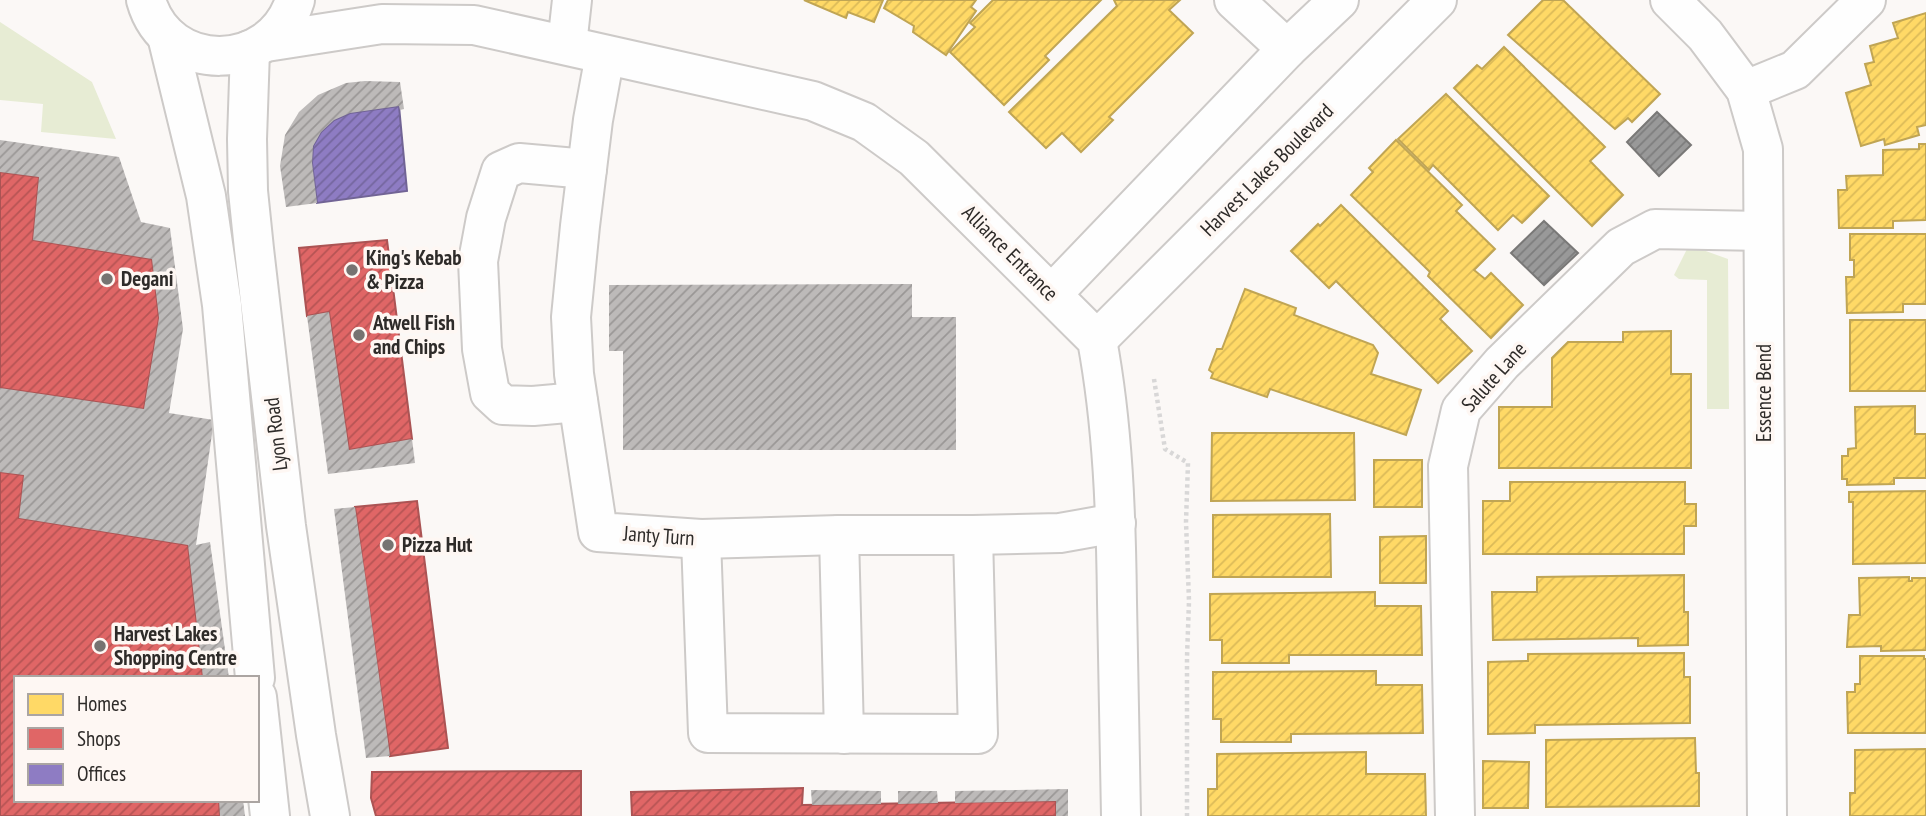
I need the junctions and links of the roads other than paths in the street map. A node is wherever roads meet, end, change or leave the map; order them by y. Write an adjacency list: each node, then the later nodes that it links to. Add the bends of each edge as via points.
1 (295, 0): 12 (street, via 283,24)
2 (419, 0): 10 (street, Alliance Entrance)
3 (572, 0): 11 (street)
4 (1234, 0): 13 (street)
5 (1339, 0): 13 (street)
6 (1437, 0): 19 (street, Harvest Lakes Boulevard)
7 (1670, 0): 15 (street, Essence Bend, via 1705,35)
8 (1866, 0): 15 (street, via 1795,70)
9 (146, 12): 12 (street, Alliance Entrance, via 186,49 206,56 228,57); 25 (street, Lyon Road, via 206,196 222,305)
10 (474, 25): 11 (street, Alliance Entrance); 12 (street, Alliance Entrance, via 382,24)
11 (567, 45): 14 (street, Alliance Entrance)
12 (258, 46): 29 (street, Lyon Road, via 247,139 248,191 286,526)
13 (1287, 49): 18 (street)
14 (605, 55): 16 (street, Janty Turn); 18 (street, Alliance Entrance, via 813,101 864,122 915,158)
15 (1746, 90): 17 (street, Essence Bend, via 1763,149)
16 (587, 169): 20 (street, Janty Turn, via 571,317); 20 (street, via 519,163 501,170 478,261 482,349 490,393 503,405)
17 (1763, 231): 31 (street, Salute Lane, via 1654,229 1621,247 1502,363 1461,410 1448,466); 32 (street, Essence Bend)
18 (1052, 294): 19 (street, Alliance Entrance)
19 (1097, 340): 21 (street, via 1109,418)
20 (578, 402): 24 (street, Janty Turn, via 598,533)
21 (1116, 523): 23 (street, Janty Turn, via 1060,533); 30 (street)
22 (839, 535): 23 (street, Janty Turn); 24 (street, Janty Turn); 27 (street)
23 (972, 535): 27 (street, via 978,734)
24 (701, 538): 27 (street, via 708,733)
25 (255, 676)
26 (259, 715): 28 (street)
27 (844, 734)
28 (270, 816)
29 (330, 816)
30 (1121, 816)
31 (1455, 816)
32 (1767, 816)

